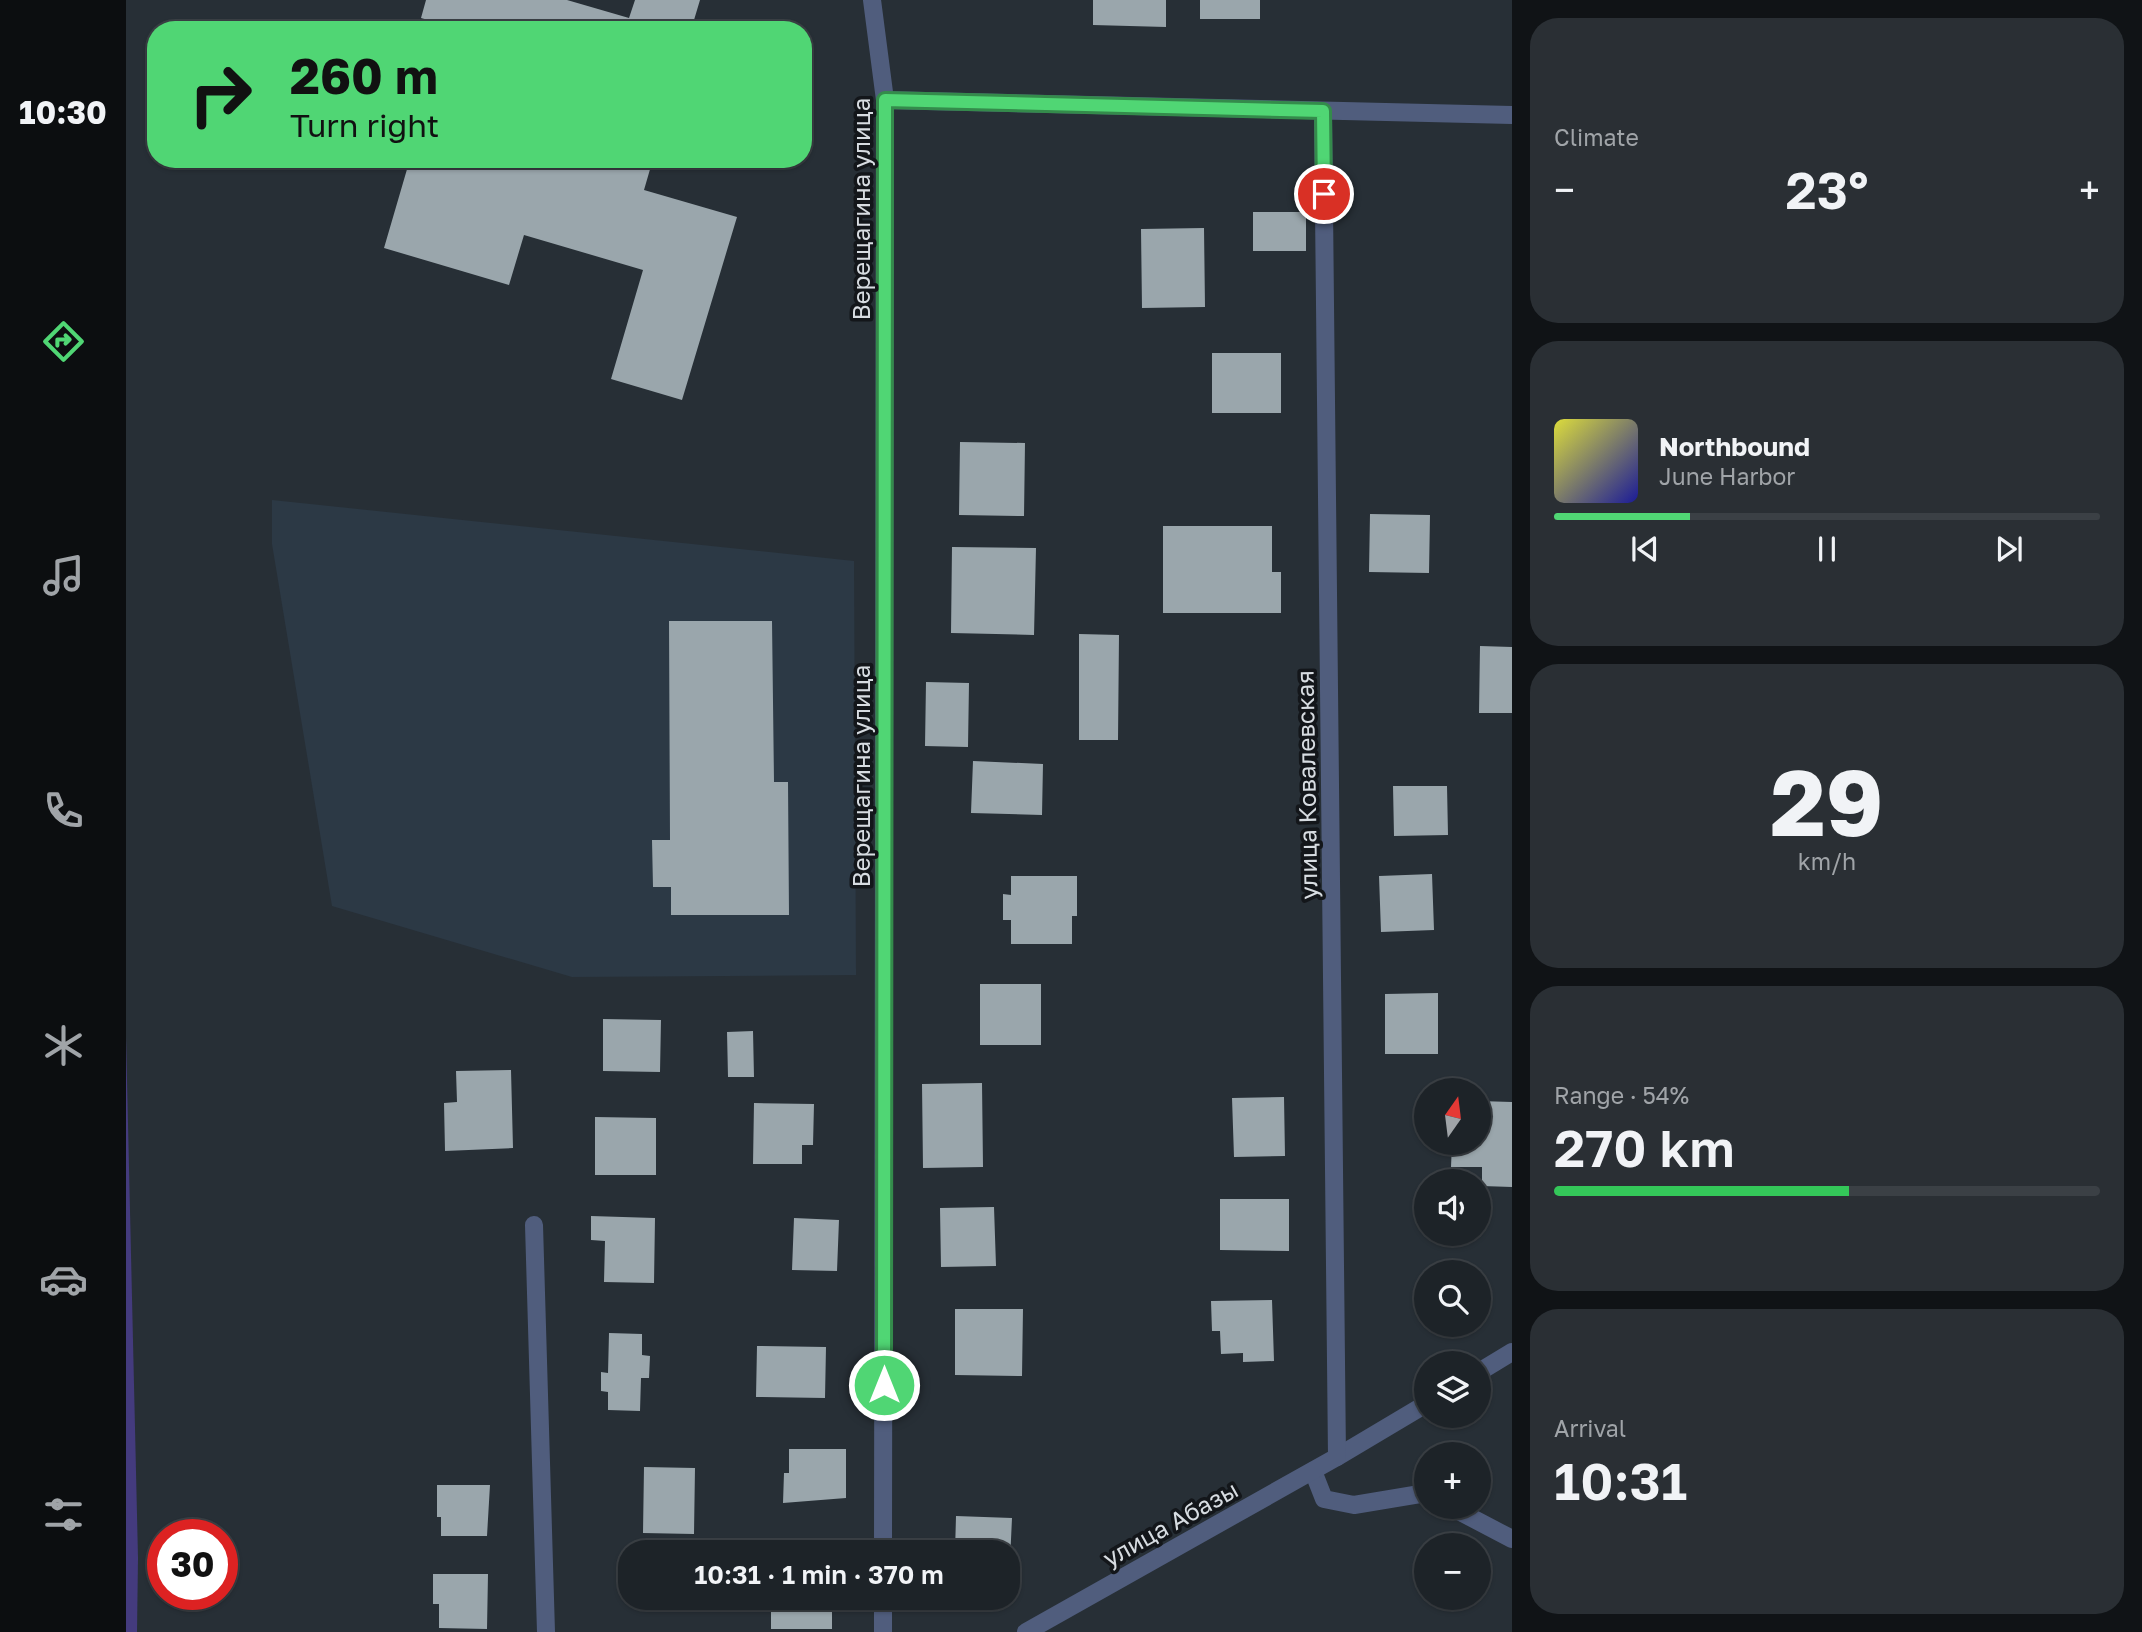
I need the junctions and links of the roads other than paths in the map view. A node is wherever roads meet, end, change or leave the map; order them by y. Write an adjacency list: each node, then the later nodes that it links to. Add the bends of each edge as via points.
1 (872, 0): 2 (street, Верещагина улица)
2 (885, 100): 3 (street); 14 (street, Верещагина улица)
3 (1323, 111): 4 (street); 9 (street, улица Ковалевская)
4 (1512, 115)
5 (534, 1225): 16 (street)
6 (1512, 1352): 7 (street)
7 (1491, 1365)
8 (1414, 1411): 9 (street, улица Абазы)
9 (1337, 1457): 10 (street, улица Абазы)
10 (1312, 1471): 11 (street, via 1324,1499 1354,1505); 18 (street, улица Абазы)
11 (1414, 1495)
12 (1474, 1519): 13 (street)
13 (1512, 1539)
14 (883, 1540)
15 (883, 1610): 17 (street)
16 (546, 1632)
17 (883, 1632)
18 (1026, 1632)

